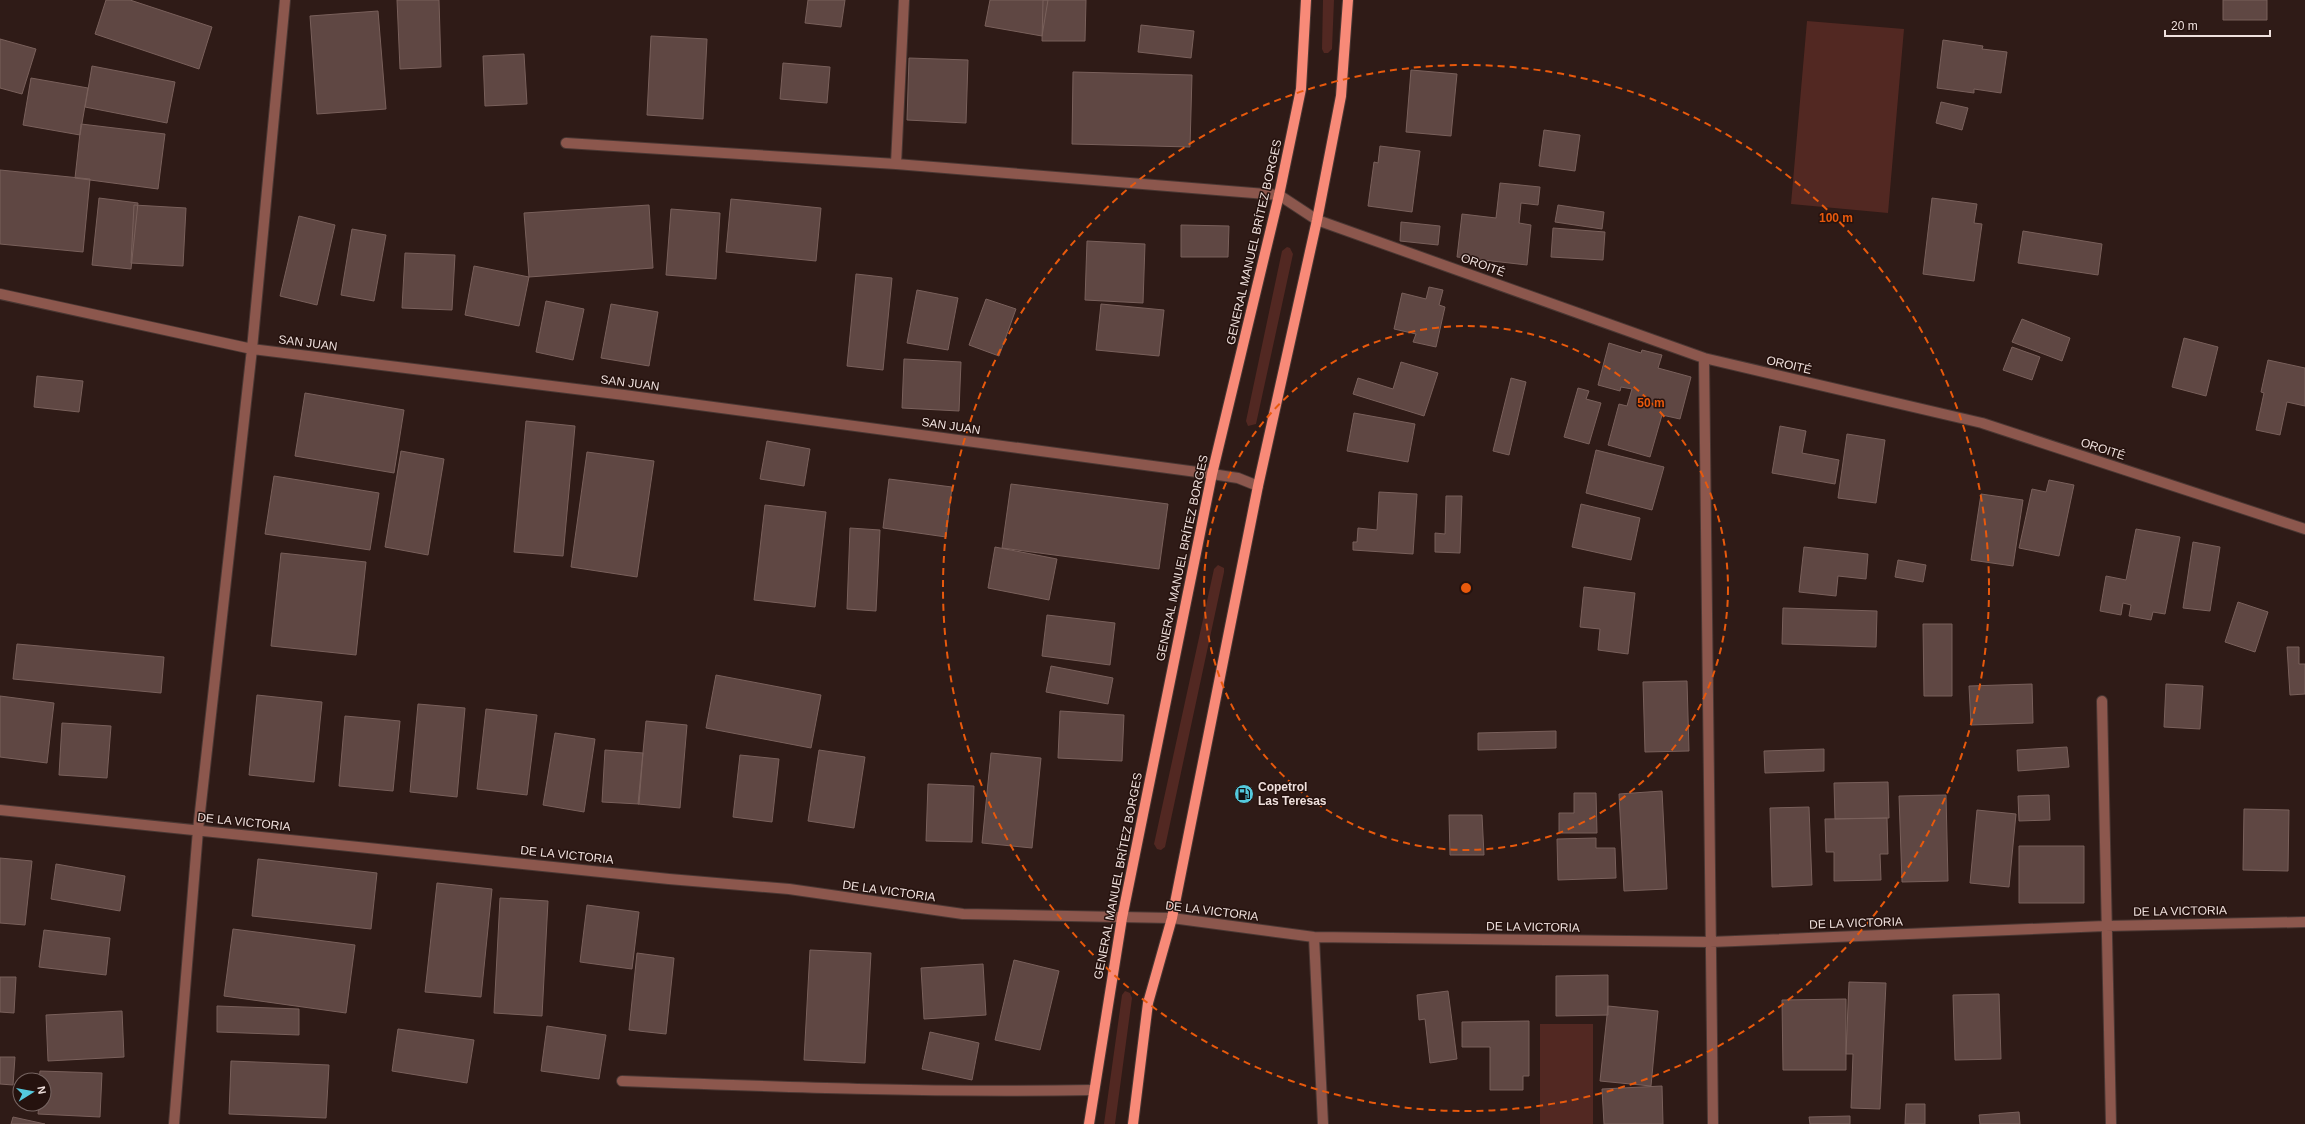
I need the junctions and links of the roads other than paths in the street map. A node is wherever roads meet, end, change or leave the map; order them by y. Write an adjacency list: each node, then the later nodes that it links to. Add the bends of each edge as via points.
1 (285, 0): 10 (street)
2 (904, 0): 6 (street)
3 (1306, 0): 7 (main road, GENERAL MANUEL BRÍTEZ BORGES, via 1301,88)
4 (1348, 0): 8 (main road, via 1341,96)
5 (566, 143): 6 (street)
6 (896, 164): 7 (street)
7 (1279, 195): 8 (street, OROITÉ); 12 (main road, GENERAL MANUEL BRÍTEZ BORGES)
8 (1317, 220): 11 (street, OROITÉ); 13 (main road)
9 (0, 294): 10 (street, SAN JUAN)
10 (252, 349): 12 (street, SAN JUAN, via 624,395); 17 (street)
11 (1704, 358): 14 (street, OROITÉ, via 1982,423); 23 (street)
12 (1212, 474): 13 (street, SAN JUAN, via 1238,478); 18 (main road, GENERAL MANUEL BRÍTEZ BORGES)
13 (1258, 486): 19 (main road)
14 (2305, 529)
15 (2102, 701): 21 (street)
16 (0, 810): 17 (street, DE LA VICTORIA)
17 (198, 830): 18 (street, DE LA VICTORIA, via 789,889 963,914); 26 (street)
18 (1122, 918): 19 (street, DE LA VICTORIA); 25 (main road, GENERAL MANUEL BRÍTEZ BORGES)
19 (1172, 918): 22 (street, DE LA VICTORIA); 28 (main road, via 1148,1003)
20 (2305, 922): 21 (street, DE LA VICTORIA)
21 (2105, 926): 23 (street, DE LA VICTORIA); 31 (street)
22 (1314, 938): 23 (street, DE LA VICTORIA); 29 (street)
23 (1710, 942): 30 (street)
24 (622, 1081): 25 (street, via 854,1090)
25 (1094, 1090): 27 (main road, GENERAL MANUEL BRÍTEZ BORGES)
26 (174, 1124)
27 (1089, 1124)
28 (1133, 1124)
29 (1323, 1124)
30 (1713, 1124)
31 (2111, 1124)

